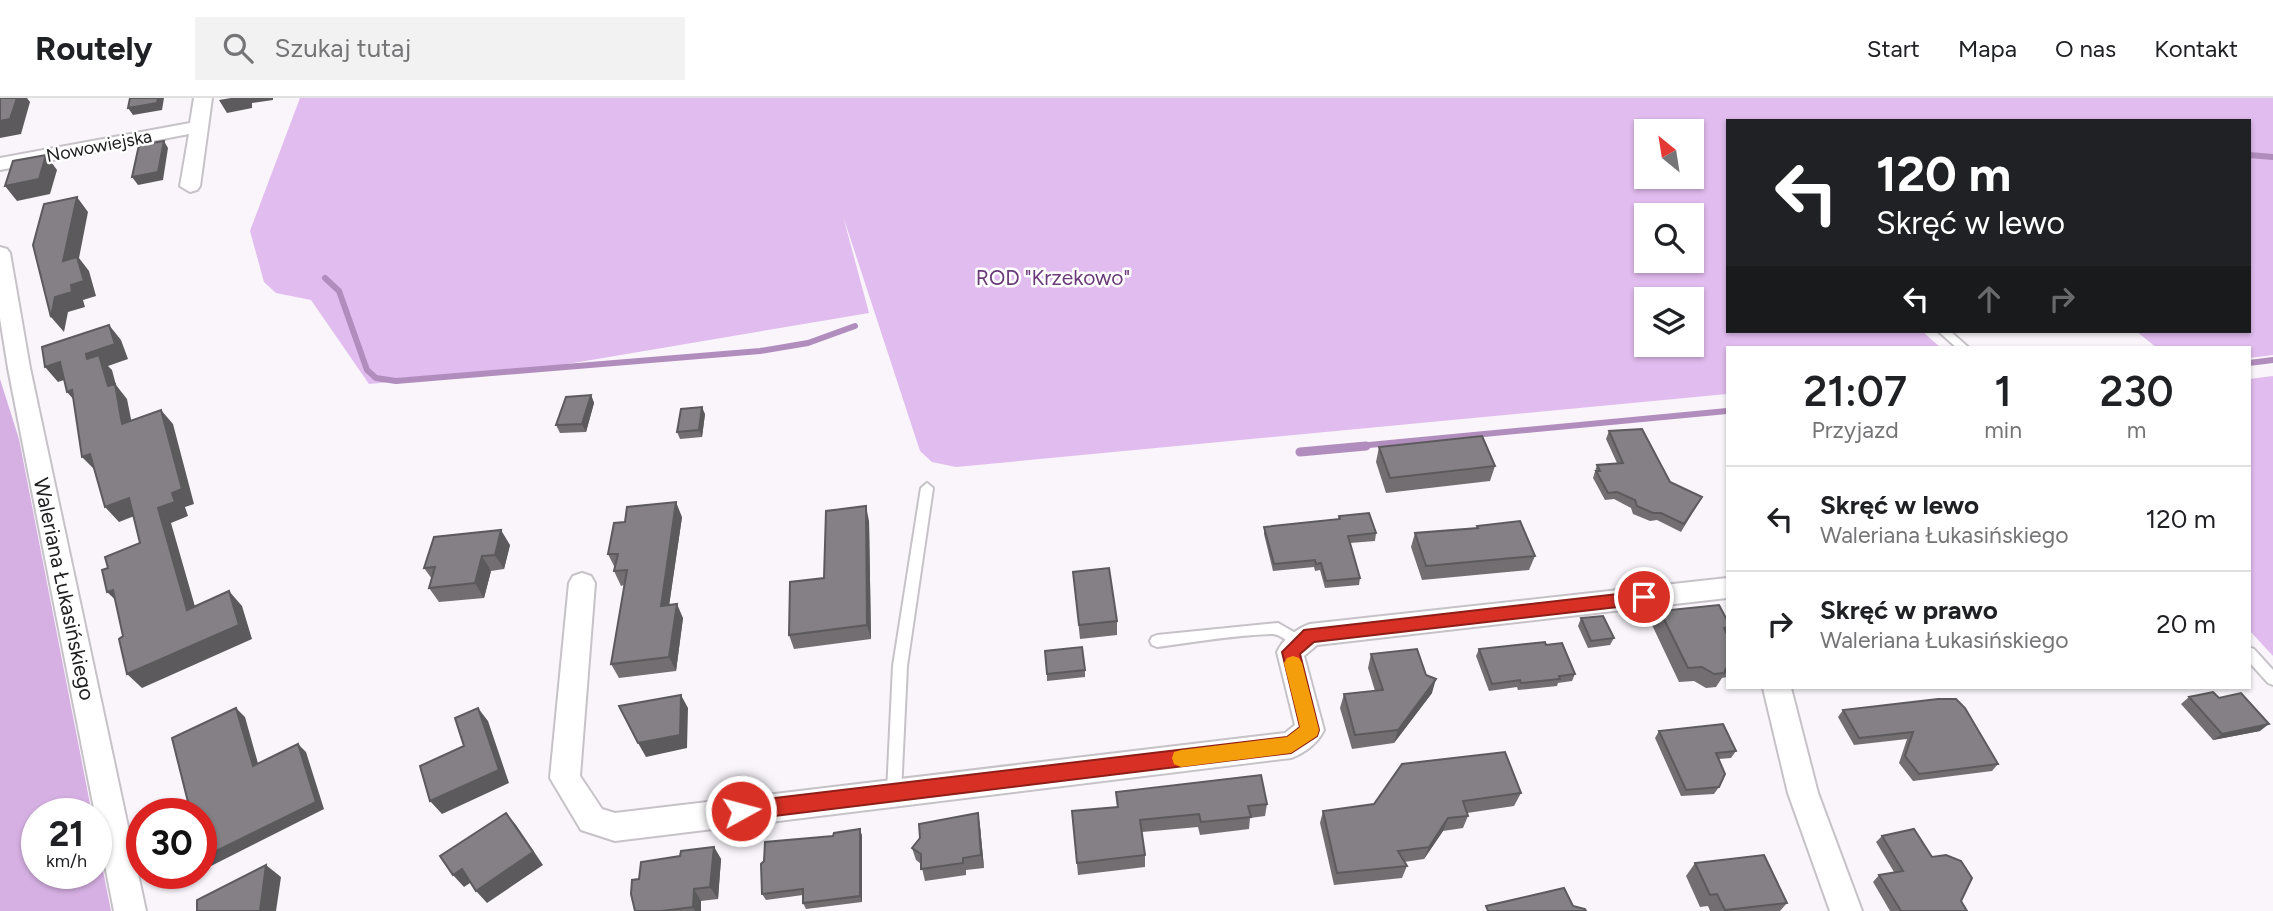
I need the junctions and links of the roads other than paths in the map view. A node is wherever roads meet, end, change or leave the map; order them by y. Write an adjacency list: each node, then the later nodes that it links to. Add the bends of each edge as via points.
1 (203, 98): 2 (street)
2 (198, 127): 3 (street, Nowowiejska); 4 (street)
3 (0, 164)
4 (190, 186)
5 (1, 260): 17 (street, Waleriana Łukasińskiego)
6 (1945, 333): 7 (lane)
7 (1962, 346)
8 (927, 488): 16 (lane, via 900,666)
9 (582, 583): 16 (street, via 565,778 592,820 615,827)
10 (1726, 588): 12 (street, via 1310,635)
11 (1157, 641): 12 (lane, via 1278,628)
12 (1301, 643): 16 (street, via 1290,652 1310,730 1291,745)
13 (2251, 655): 14 (lane)
14 (2273, 679)
15 (1777, 689): 18 (street, via 1803,793)
16 (894, 793)
17 (130, 911)
18 (1846, 911)

